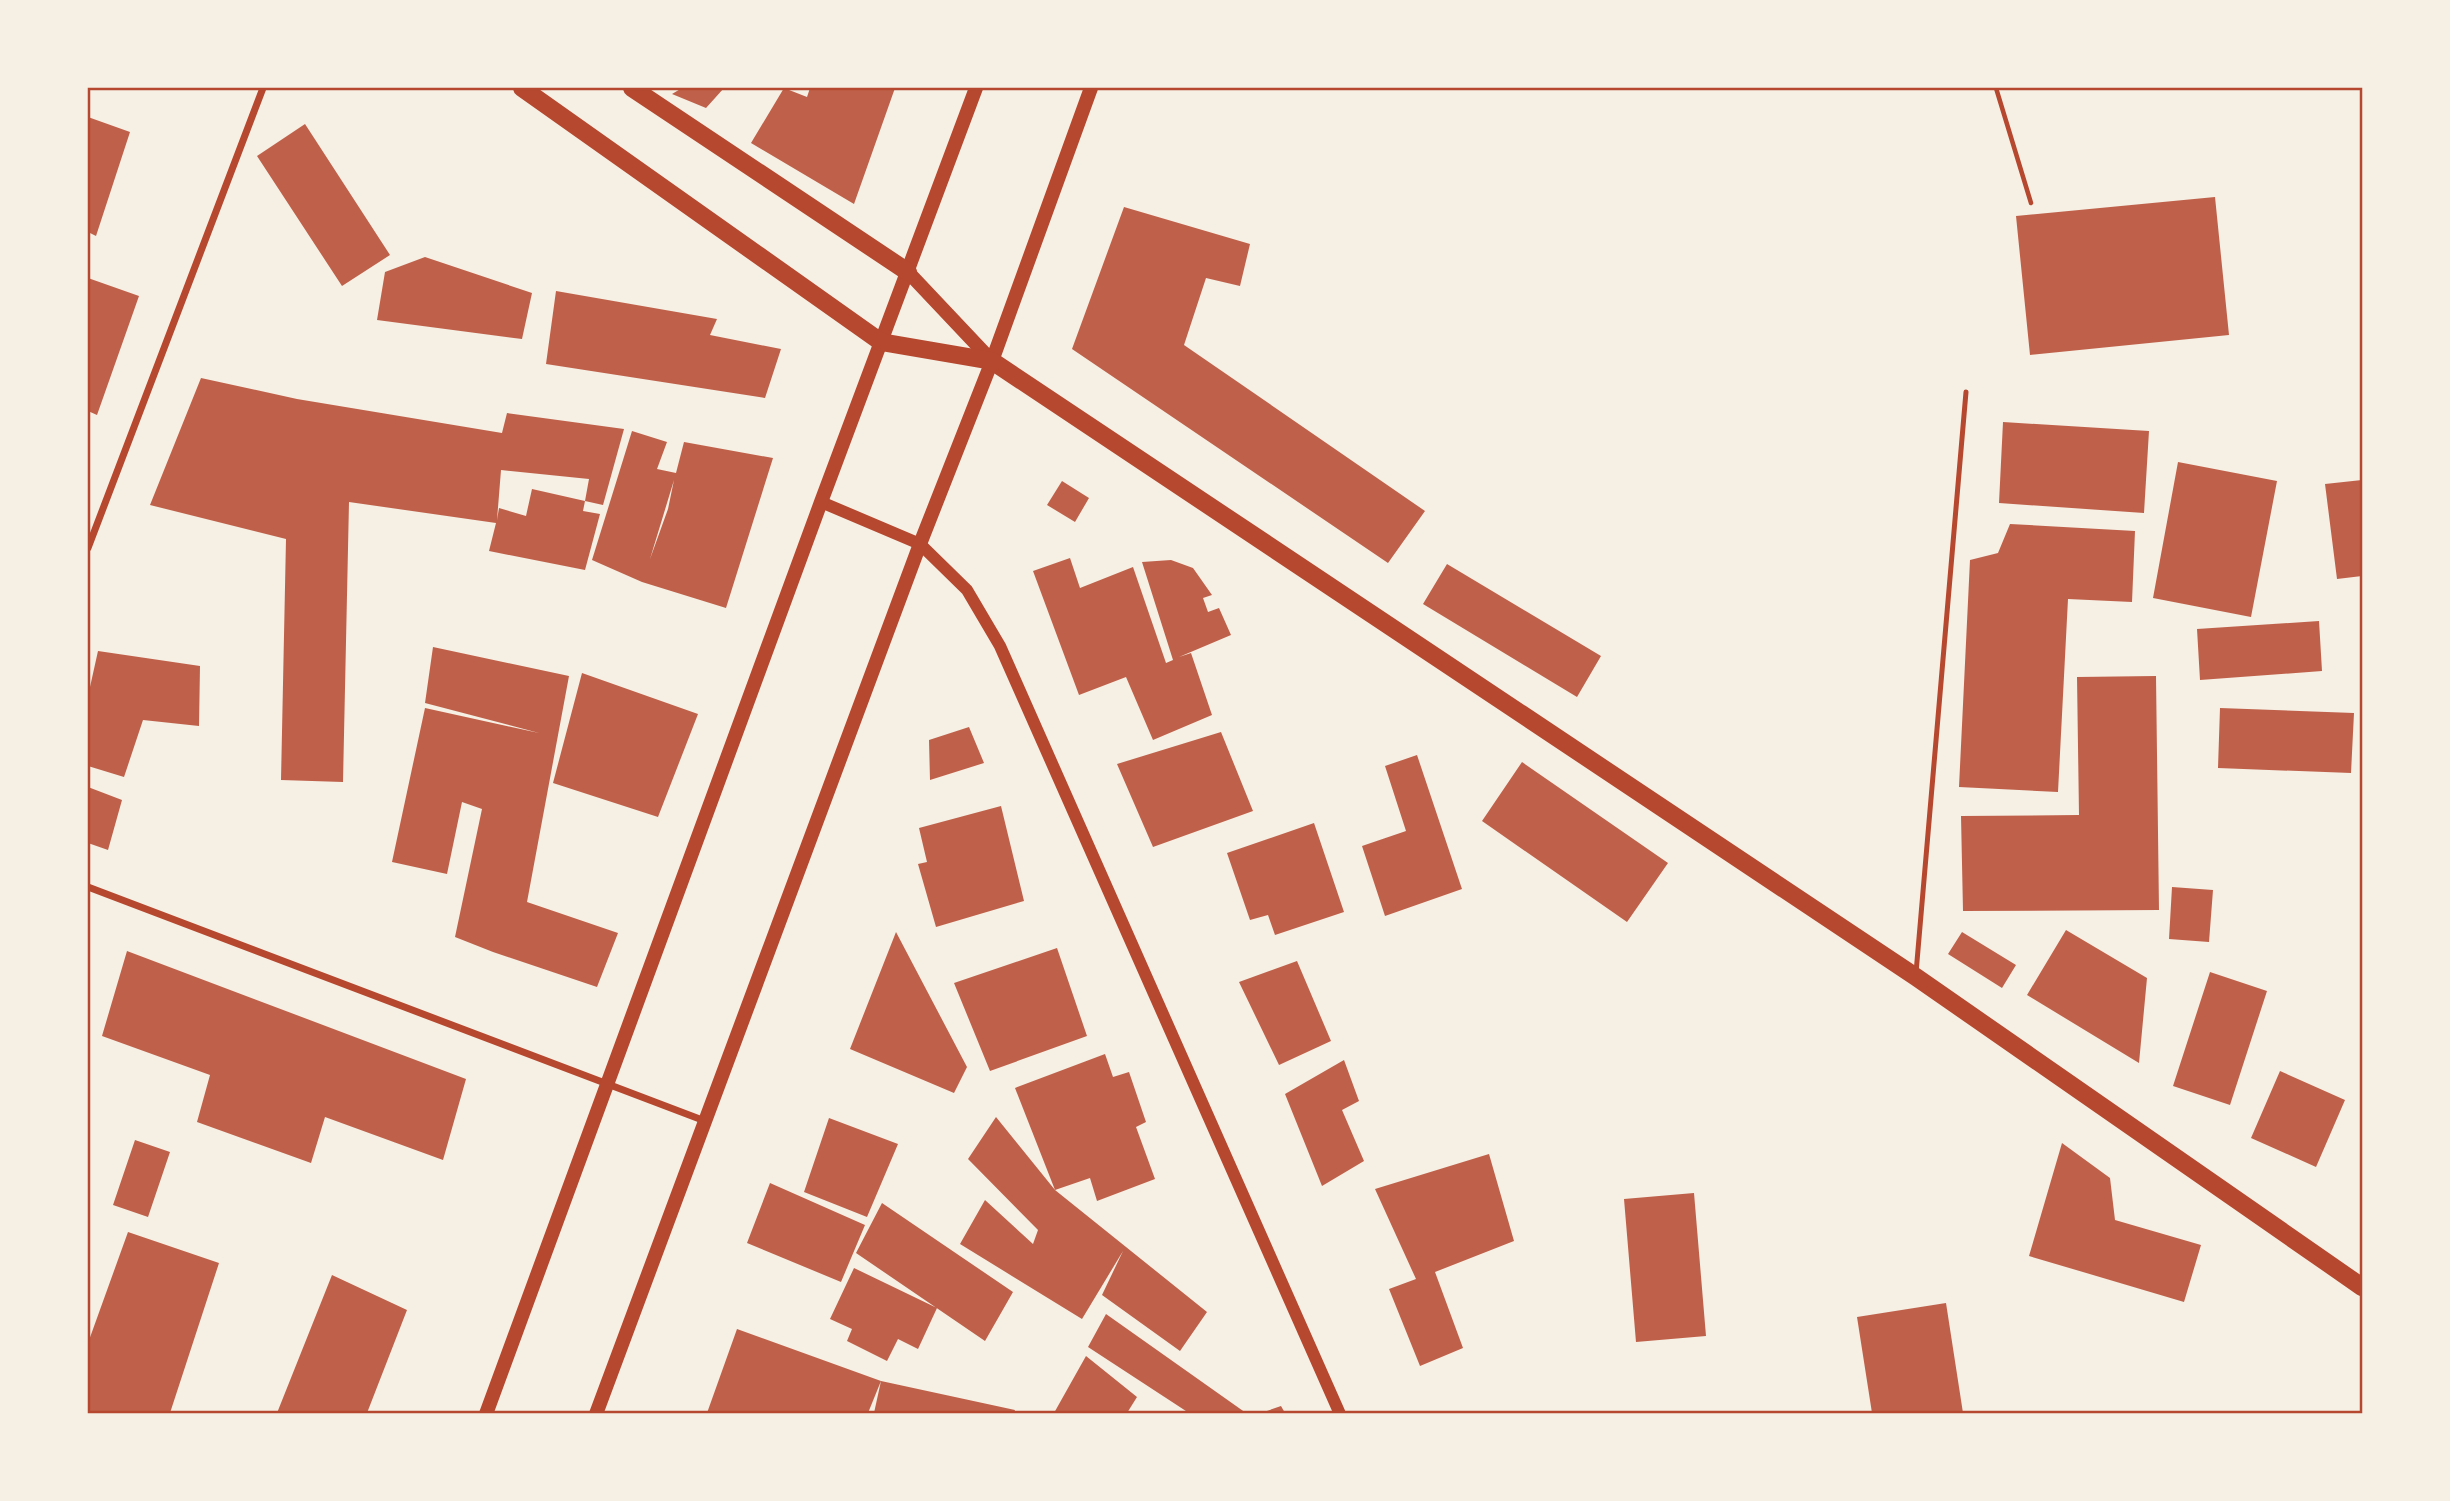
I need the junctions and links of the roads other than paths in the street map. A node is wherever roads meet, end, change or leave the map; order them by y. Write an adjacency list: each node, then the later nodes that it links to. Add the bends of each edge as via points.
1 (263, 88): 12 (street)
2 (522, 88): 7 (main road)
3 (632, 88): 6 (main road)
4 (976, 88): 6 (main road)
5 (1091, 88): 8 (main road)
6 (908, 272): 7 (main road); 8 (main road)
7 (881, 342): 8 (main road); 10 (main road)
8 (992, 361): 11 (main road); 14 (main road)
9 (1966, 392): 14 (lane)
10 (821, 502): 11 (street); 15 (main road)
11 (920, 544): 16 (main road); 20 (street, via 967,590 999,646)
12 (88, 548)
13 (88, 887): 15 (street)
14 (1916, 977): 17 (main road)
15 (607, 1084): 16 (street); 18 (main road)
16 (706, 1122): 19 (main road)
17 (2362, 1287)
18 (486, 1413)
19 (596, 1413)
20 (1340, 1413)

